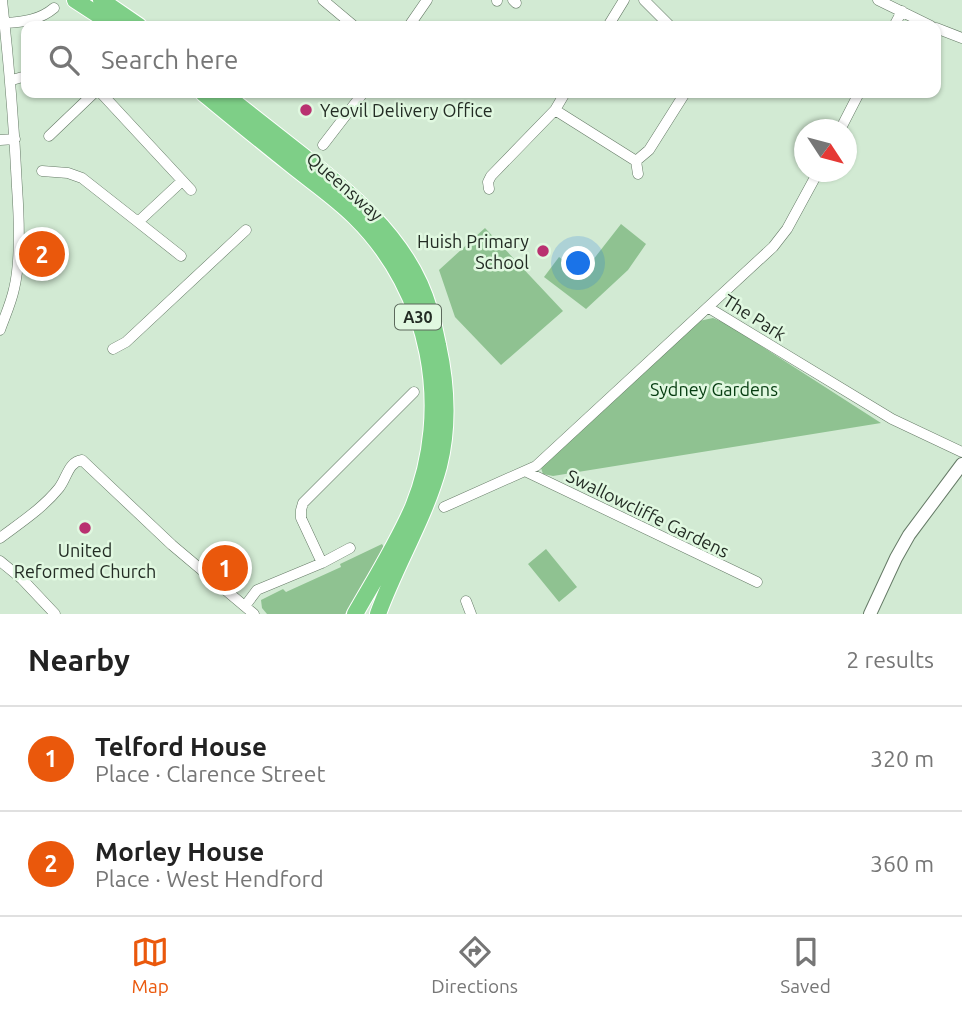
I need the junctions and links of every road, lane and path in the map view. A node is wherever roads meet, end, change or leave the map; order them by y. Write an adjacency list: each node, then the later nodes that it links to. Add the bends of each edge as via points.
1 (2, 0): 21 (street)
2 (75, 0): 13 (highway)
3 (101, 0): 14 (highway)
4 (323, 0): 15 (street)
5 (624, 0): 17 (street)
6 (644, 0): 18 (street)
7 (878, 0): 10 (street)
8 (425, 1): 16 (street)
9 (54, 8): 12 (street)
10 (902, 11): 19 (street); 20 (street)
11 (21, 21): 21 (street)
12 (26, 21)
13 (107, 21)
14 (132, 21)
15 (348, 21)
16 (412, 21)
17 (611, 21)
18 (665, 21)
19 (897, 21)
20 (922, 21)
21 (5, 23): 24 (street)
22 (941, 30): 23 (street)
23 (962, 38)
24 (3, 40): 26 (street)
25 (21, 77): 26 (street)
26 (12, 80): 38 (street)
27 (89, 98): 37 (street)
28 (106, 98): 44 (street)
29 (209, 98): 69 (highway, Queensway / A30, via 355,216 390,258 423,332 432,410 420,485 383,567)
30 (229, 98): 64 (highway, Queensway / A30, via 364,206 404,255 432,314 445,375 446,423 440,463)
31 (359, 98): 40 (street)
32 (562, 98): 35 (street)
33 (682, 98): 41 (street, via 649,150)
34 (856, 98): 36 (street)
35 (555, 110): 41 (street); 46 (street, via 491,176)
36 (846, 119)
37 (49, 136)
38 (15, 139): 39 (street); 52 (street, via 20,273)
39 (0, 140)
40 (323, 145)
41 (636, 161): 43 (street)
42 (43, 171): 48 (street, via 82,178)
43 (638, 174)
44 (182, 181): 47 (street); 48 (street)
45 (812, 182): 51 (street, via 779,241)
46 (489, 189)
47 (191, 190)
48 (138, 222): 50 (street)
49 (246, 230): 53 (street)
50 (181, 256)
51 (709, 308): 55 (street, The Park, via 892,419); 57 (street, The Park)
52 (0, 330)
53 (113, 349)
54 (414, 392): 62 (street, via 303,503 301,518)
55 (962, 452)
56 (962, 464): 73 (street, via 909,535)
57 (527, 471): 58 (street, The Park); 63 (street, Swallowcliffe Gardens)
58 (444, 507)
59 (0, 538): 66 (street, via 36,510 57,490 72,464 82,460)
60 (350, 548): 62 (street)
61 (0, 561): 67 (street)
62 (322, 563): 66 (street, via 257,590)
63 (757, 582)
64 (391, 583): 70 (highway, Queensway / A30); 71 (highway)
65 (466, 601): 72 (street)
66 (245, 606): 68 (street)
67 (55, 614)
68 (254, 614)
69 (355, 614)
70 (378, 614)
71 (386, 614)
72 (471, 614)
73 (870, 614)

